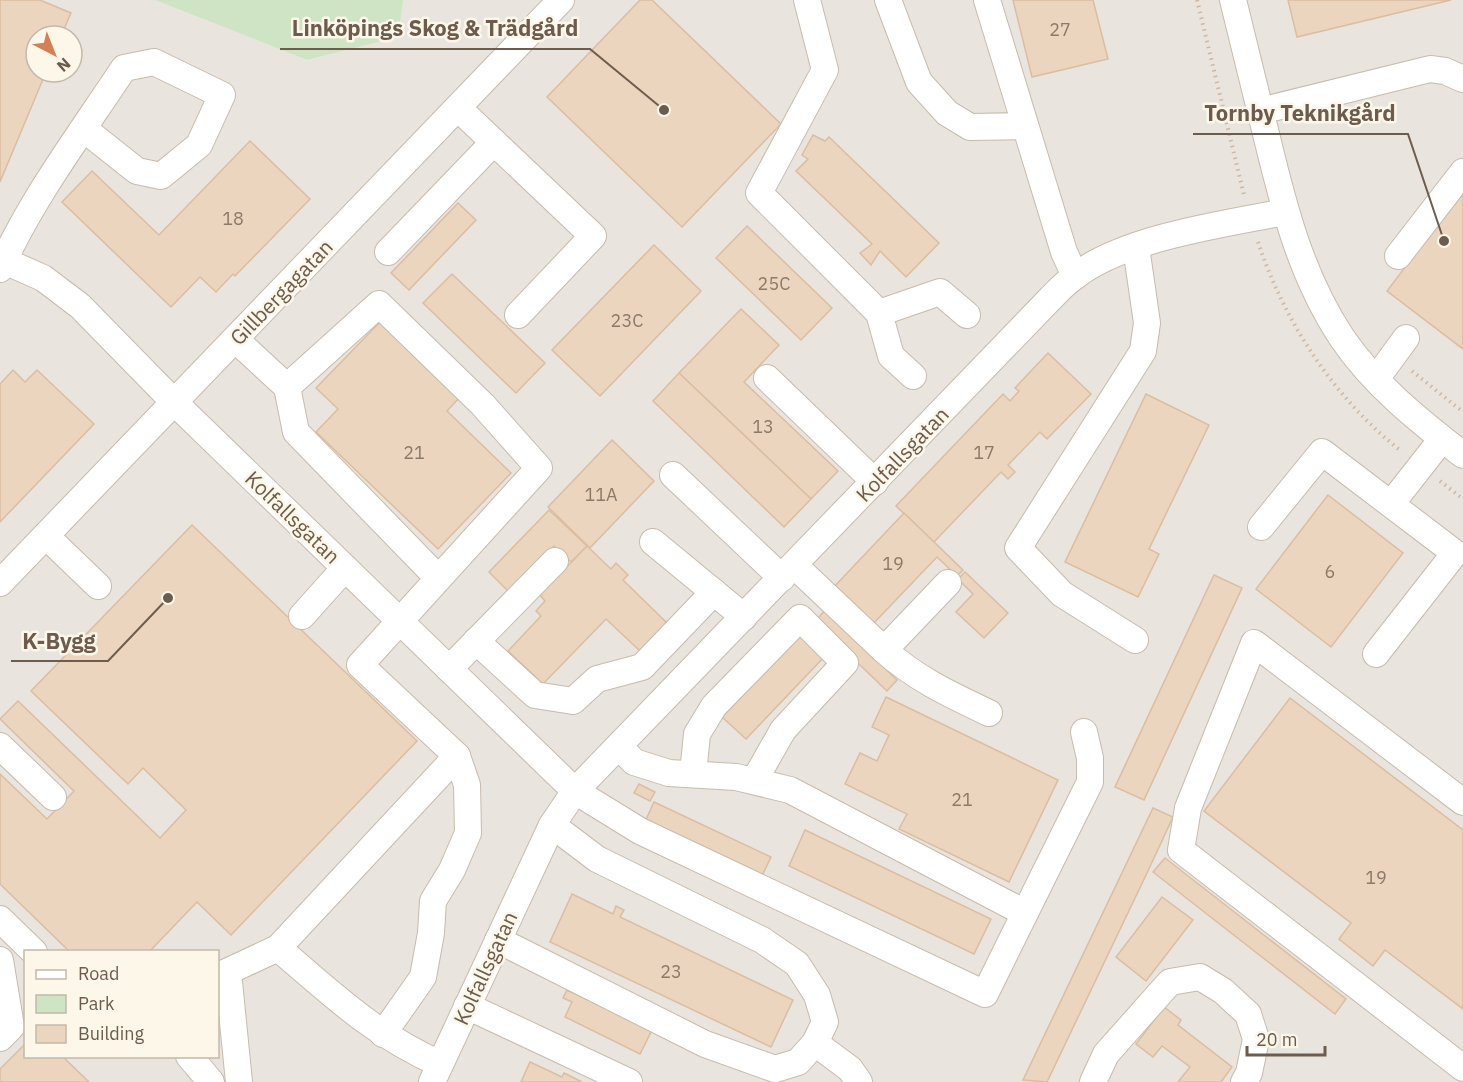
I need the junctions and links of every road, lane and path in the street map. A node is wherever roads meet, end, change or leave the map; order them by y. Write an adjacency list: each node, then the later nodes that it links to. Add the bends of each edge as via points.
1 (561, 0): 7 (street, Gillbergagatan)
2 (807, 0): 19 (street, via 825,70 759,193)
3 (888, 0): 9 (street, via 919,82 947,113 970,127)
4 (987, 0): 9 (street)
5 (1233, 0): 8 (street)
6 (1463, 79): 8 (street, via 1430,69)
7 (458, 108): 11 (street); 22 (street, Gillbergagatan)
8 (1260, 111): 13 (street)
9 (1025, 126): 18 (street)
10 (84, 129): 10 (street, via 137,171 161,176 199,145 222,95 154,62 124,68); 17 (street, via 25,218)
11 (494, 142): 15 (street); 20 (street, via 593,236)
12 (1463, 172): 16 (street)
13 (1285, 212): 14 (street, Kolfallsgatan); 26 (street, via 1318,297 1342,338)
14 (1136, 247): 18 (street, Kolfallsgatan); 49 (street, via 1147,323 1143,351 1018,548 1062,594)
15 (388, 252)
16 (1398, 256)
17 (1, 263): 28 (street, Kolfallsgatan, via 43,278 80,306)
18 (1075, 276): 33 (street, Kolfallsgatan)
19 (879, 313): 21 (street, via 940,291); 24 (street, via 891,356)
20 (518, 315)
21 (967, 315)
22 (236, 340): 27 (street); 28 (street, Gillbergagatan)
23 (1400, 346): 26 (street); 29 (path)
24 (913, 376)
25 (767, 378): 33 (street)
26 (1376, 379): 30 (street)
27 (287, 387): 41 (street, via 296,432); 41 (street, via 379,304 483,405 539,468)
28 (175, 403): 36 (street, Gillbergagatan); 39 (street, Kolfallsgatan)
29 (1463, 412)
30 (1442, 439): 31 (street); 34 (street)
31 (1463, 455)
32 (673, 475): 40 (street)
33 (875, 482): 40 (street, Kolfallsgatan)
34 (1391, 504): 35 (street, via 1322,452); 52 (street, via 1455,553)
35 (1261, 527)
36 (46, 536): 42 (street, Gillbergagatan); 44 (street)
37 (653, 542): 45 (street)
38 (555, 561): 50 (street)
39 (345, 568): 46 (street); 48 (street, Kolfallsgatan)
40 (788, 572): 47 (street, Kolfallsgatan); 51 (street)
41 (438, 578): 48 (street)
42 (0, 583)
43 (948, 583): 51 (street)
44 (98, 586)
45 (714, 592): 47 (street); 50 (street, via 642,667 597,679 573,701 535,695)
46 (302, 616)
47 (744, 617): 57 (street, Kolfallsgatan)
48 (399, 621): 53 (street, Kolfallsgatan); 58 (street, via 360,665)
49 (1135, 640)
50 (476, 641): 53 (street)
51 (884, 650): 54 (street, via 929,685)
52 (1376, 654)
53 (449, 669): 61 (street, Kolfallsgatan)
54 (989, 713)
55 (1084, 732): 65 (street, via 1090,782)
56 (0, 746): 62 (street)
57 (619, 746): 59 (street, via 634,762 669,773); 61 (street, Kolfallsgatan)
58 (457, 756): 68 (street); 73 (street, via 467,785 468,833 433,901 423,977)
59 (693, 774): 60 (street); 60 (street, via 697,734 714,706 800,618 845,663 783,730)
60 (754, 781): 65 (street, via 790,790)
61 (575, 791): 64 (street, Kolfallsgatan); 65 (street, via 640,831 985,994)
62 (53, 797)
63 (1463, 802): 77 (street, via 1254,643 1188,808 1181,850)
64 (552, 825): 67 (street, Kolfallsgatan); 75 (street, via 597,859 762,940 797,964 817,995 825,1022)
65 (1025, 913)
66 (0, 919): 69 (street)
67 (498, 940): 72 (street, Kolfallsgatan); 75 (street, via 705,1044 775,1069 798,1062)
68 (278, 948): 71 (street); 73 (street, via 347,1009)
69 (33, 950)
70 (0, 960): 74 (street, via 11,1027)
71 (223, 974): 80 (street)
72 (467, 1006): 78 (street, Kolfallsgatan); 81 (street)
73 (383, 1034): 78 (street)
74 (0, 1038)
75 (815, 1043): 82 (street, via 850,1069)
76 (191, 1058): 79 (street)
77 (1463, 1068)
78 (436, 1073)
79 (211, 1082)
80 (239, 1082)
81 (629, 1082)
82 (859, 1082)
83 (1093, 1082): 84 (street, via 1106,1054 1170,982 1200,977 1248,1014 1256,1039)
84 (1244, 1082)

